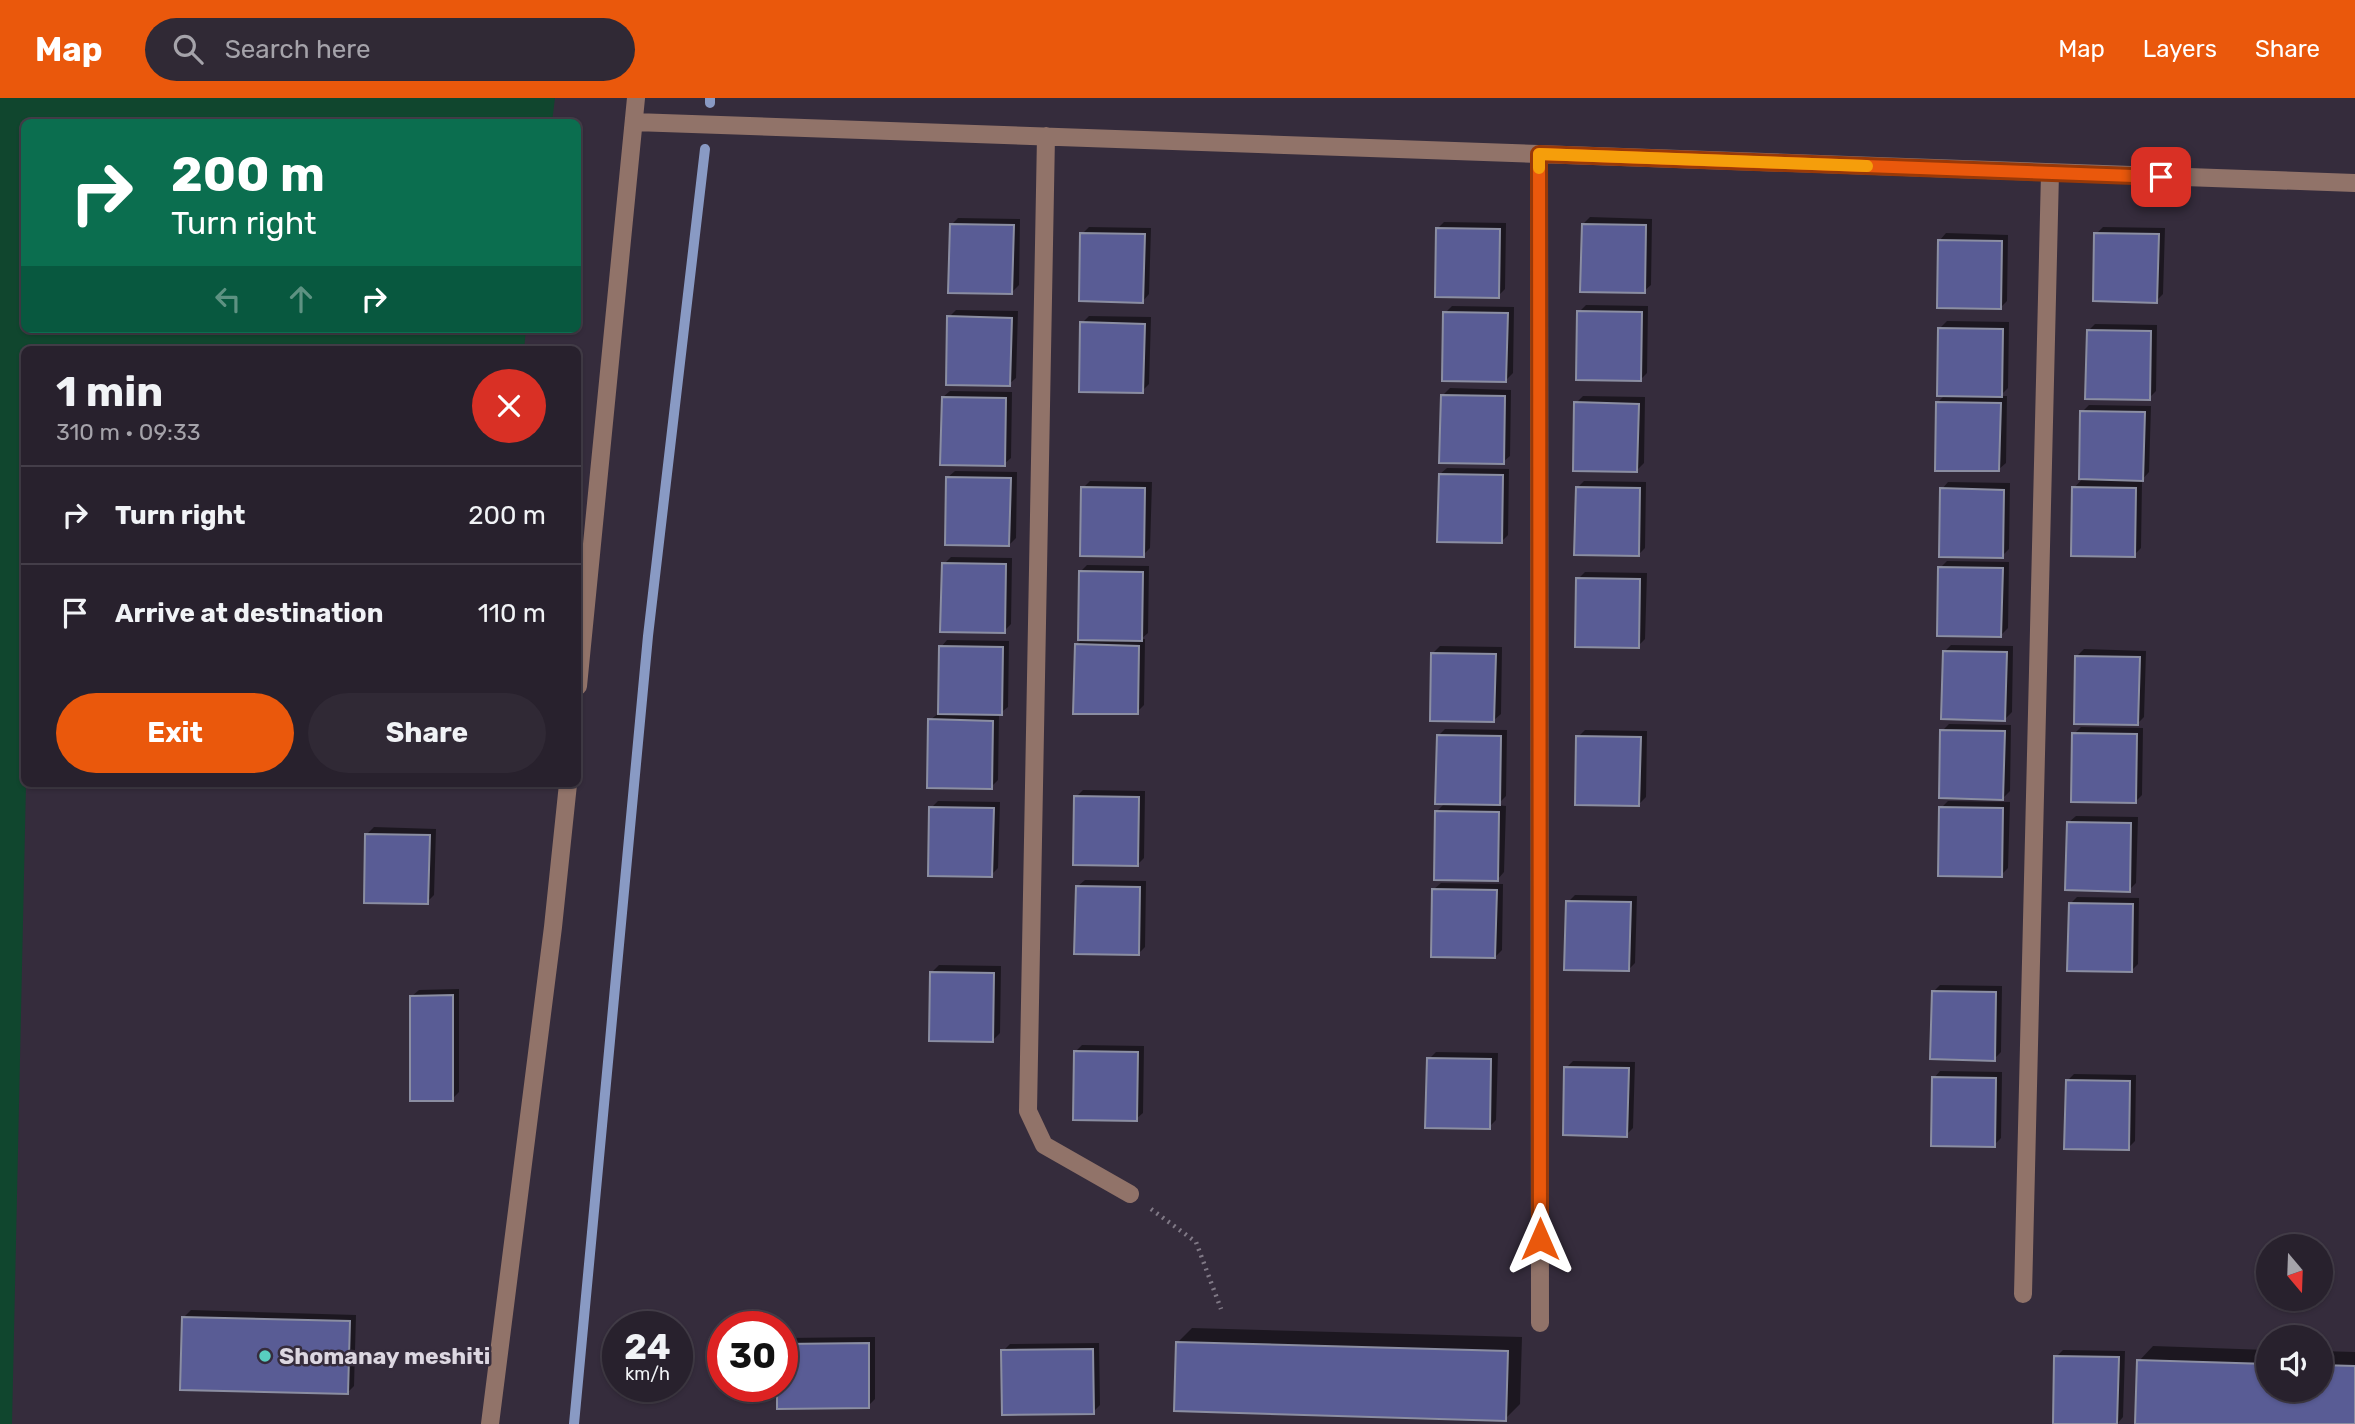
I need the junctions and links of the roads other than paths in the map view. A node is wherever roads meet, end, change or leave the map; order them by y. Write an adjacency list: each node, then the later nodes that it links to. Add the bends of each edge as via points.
1 (636, 98): 2 (street)
2 (634, 122): 3 (street); 7 (street)
3 (1046, 136): 4 (street); 9 (street, via 1028,1111 1044,1145)
4 (1539, 154): 5 (street); 11 (street)
5 (2050, 173): 6 (street); 10 (street)
6 (2355, 183)
7 (581, 656)
8 (568, 787): 12 (street)
9 (1130, 1194)
10 (2023, 1294)
11 (1540, 1323)
12 (490, 1424)

